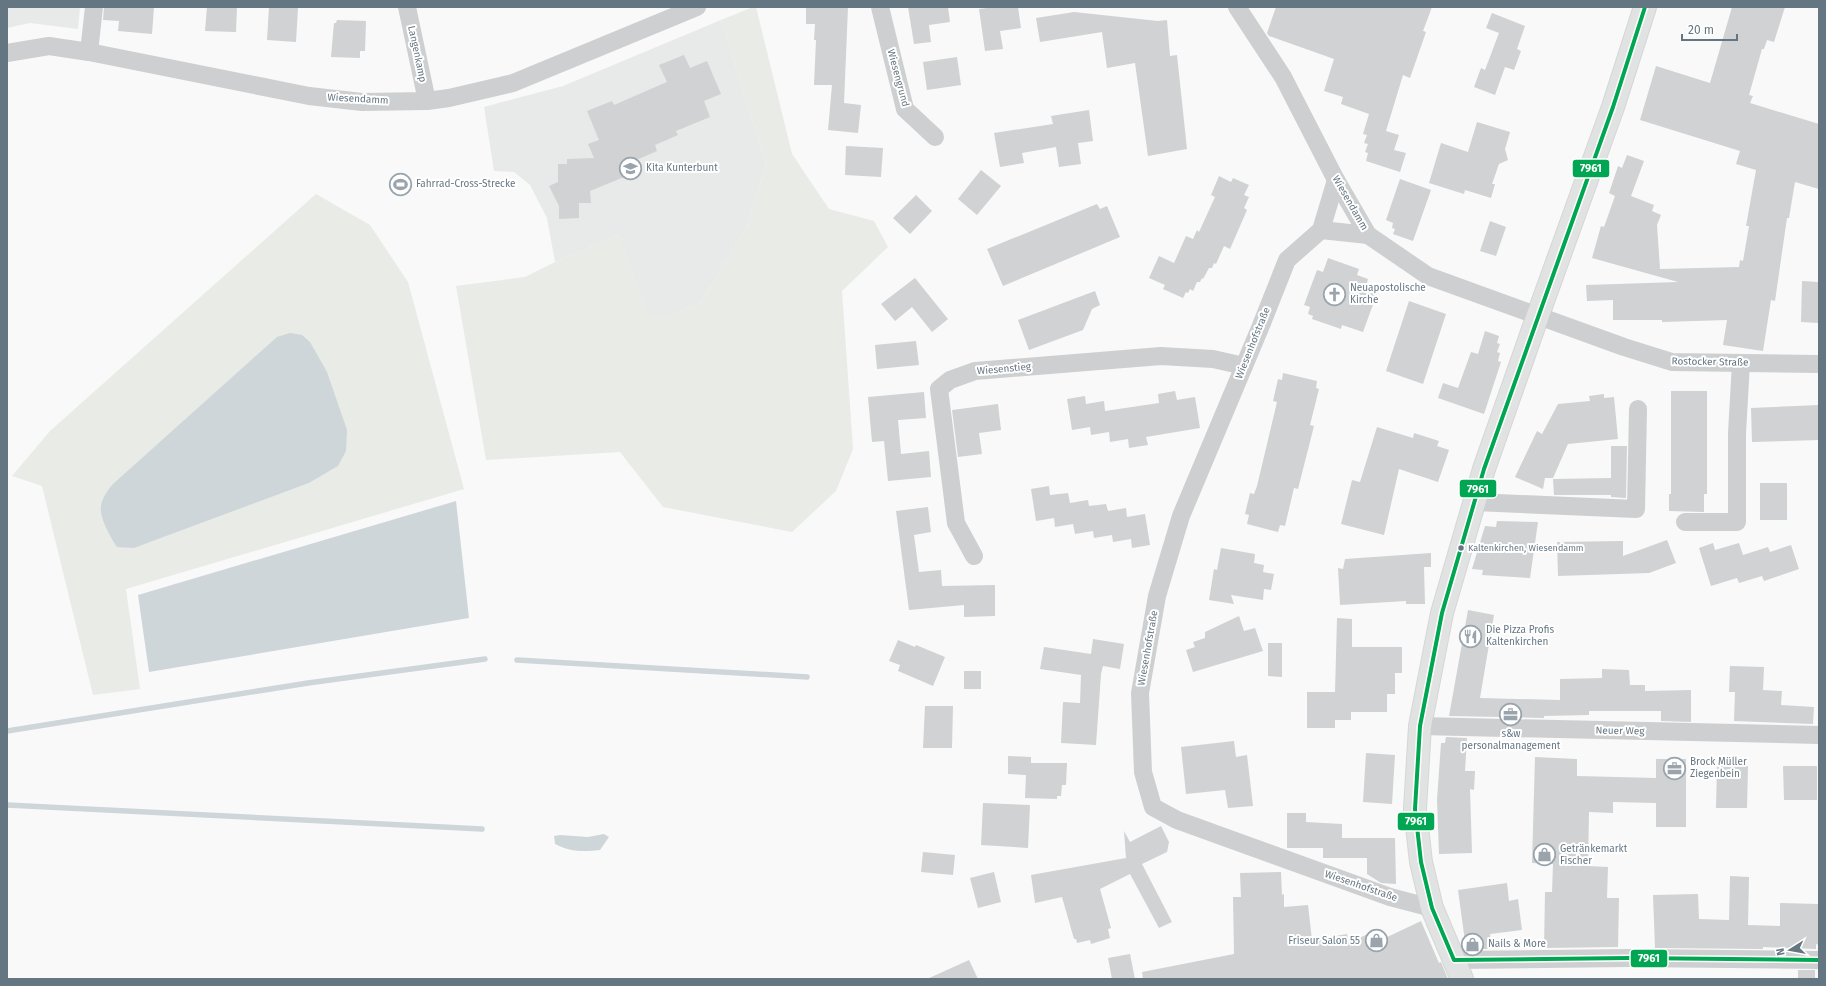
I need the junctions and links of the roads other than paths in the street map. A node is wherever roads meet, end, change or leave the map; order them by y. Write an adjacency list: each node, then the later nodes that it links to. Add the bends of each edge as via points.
1 (94, 7): 7 (street)
2 (407, 7): 9 (street, Langenkamp)
3 (697, 7): 9 (street, Wiesendamm, via 513,82)
4 (880, 7): 10 (street, Wiesengrund, via 905,110)
5 (1237, 7): 11 (street, Wiesendamm, via 1283,77)
6 (1645, 7): 14 (main road, via 1613,106)
7 (89, 52): 8 (street, Wiesendamm, via 48,46); 9 (street, Wiesendamm, via 309,96 362,102)
8 (7, 53)
9 (427, 101)
10 (935, 137)
11 (1336, 180): 12 (street); 13 (street, Wiesendamm)
12 (1321, 230): 13 (street); 17 (street, Wiesenhofstraße, via 1286,260)
13 (1368, 235): 14 (street, Wiesendamm, via 1428,276)
14 (1538, 315): 15 (street, Rostocker Straße, via 1672,362); 19 (main road)
15 (1741, 363): 16 (street, Rostocker Straße); 20 (street, via 1737,433 1737,522)
16 (1819, 364)
17 (1244, 366): 21 (street, Wiesenstieg, via 1212,359 1162,356 975,371 950,380 939,389 956,523); 24 (street, Wiesenhofstraße, via 1181,516 1157,596 1140,693 1142,772 1153,807 1177,820 1361,887)
18 (1638, 409): 19 (street, via 1636,509)
19 (1475, 502): 22 (main road, via 1442,612)
20 (1685, 522)
21 (974, 556)
22 (1420, 726): 23 (street, Neuer Weg); 24 (main road, via 1415,808 1421,862)
23 (1819, 735)
24 (1432, 908): 26 (main road)
25 (1819, 960): 26 (street, via 1621,958)
26 (1458, 970)

